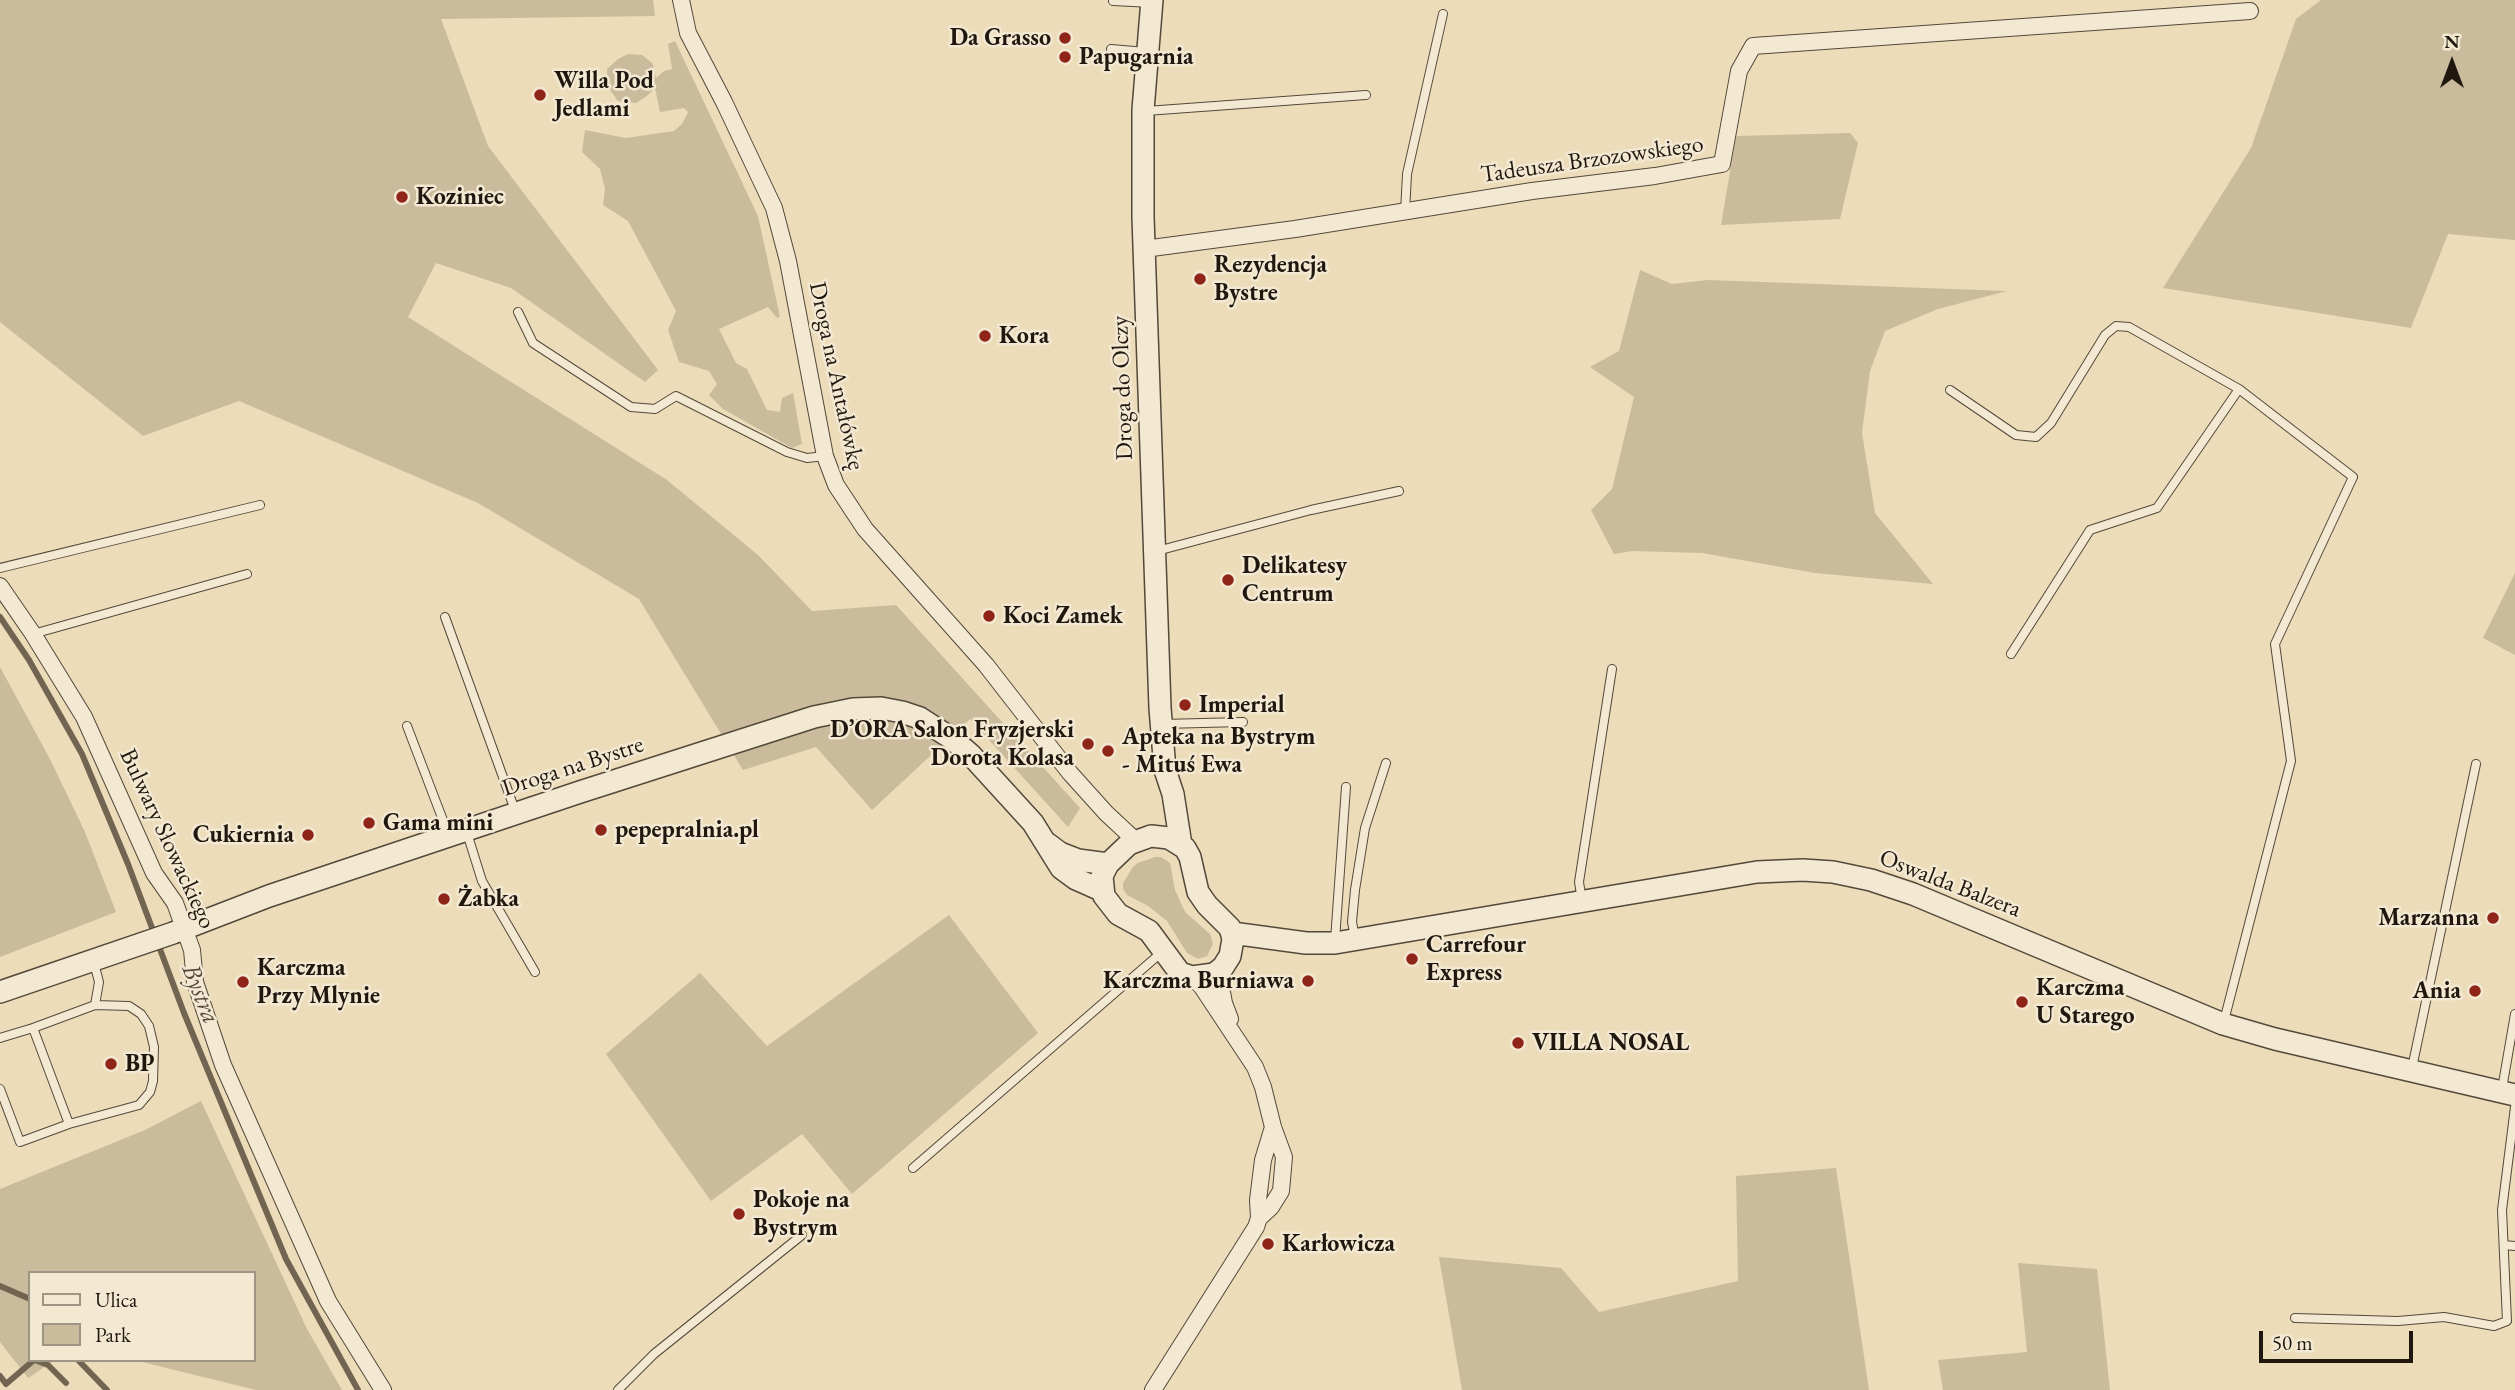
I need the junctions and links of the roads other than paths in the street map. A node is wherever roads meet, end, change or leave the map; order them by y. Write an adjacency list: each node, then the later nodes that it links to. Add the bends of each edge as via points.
1 (681, 0): 15 (street, Droga na Antałówkę, via 688,33 774,208)
2 (1113, 1): 3 (lane)
3 (1152, 2): 7 (street, Droga do Olczy)
4 (2250, 11): 10 (street, Tadeusza Brzozowskiego, via 1753,46 1739,71 1722,164)
5 (1443, 14): 10 (lane, via 1407,174)
6 (1111, 49): 7 (lane)
7 (1147, 52): 9 (street, Droga do Olczy)
8 (1366, 95): 9 (lane)
9 (1143, 110): 11 (street, Droga do Olczy)
10 (1405, 212): 11 (street, Tadeusza Brzozowskiego)
11 (1144, 249): 18 (street, Droga do Olczy)
12 (518, 312): 15 (lane, via 533,344 631,407 654,409 676,396 787,452 807,458)
13 (2239, 389): 14 (lane, via 2139,332 2116,326 2105,335 2051,423 2036,437 2016,435); 24 (lane, via 2157,508 2090,530); 55 (lane, via 2353,477 2275,644 2291,761)
14 (1950, 390)
15 (825, 456): 34 (street, Droga na Antałówkę, via 836,485 865,529 986,665)
16 (1399, 491): 18 (lane)
17 (260, 505): 19 (lane)
18 (1154, 552): 27 (street, Droga do Olczy)
19 (0, 568)
20 (247, 574): 23 (lane)
21 (0, 586): 23 (street, Bulwary Słowackiego)
22 (445, 617): 33 (lane)
23 (33, 634): 42 (street, Bulwary Słowackiego, via 93,734 154,873 175,903)
24 (2011, 654)
25 (1612, 669): 41 (lane, via 1579,882)
26 (1244, 722): 27 (lane)
27 (1162, 724): 31 (street, Droga do Olczy)
28 (407, 726): 35 (lane)
29 (1387, 763): 44 (lane, via 1365,828 1352,922)
30 (2476, 764): 59 (lane)
31 (1166, 774): 36 (street, Droga do Olczy, via 1162,805); 38 (street, Droga do Olczy)
32 (1346, 787): 46 (lane)
33 (516, 813): 35 (street, Droga na Bystre); 37 (street, Droga na Bystre, via 814,717 881,709 920,718 951,738)
34 (1106, 813): 36 (street, Droga na Antałówkę); 39 (street, Droga na Antałówkę)
35 (457, 833): 42 (street, Droga na Bystre); 50 (lane)
36 (1143, 838): 38 (street, via 1169,838); 39 (street)
37 (1047, 843): 39 (street, Droga na Bystre, via 1078,860); 40 (street, Droga na Bystre, via 1061,868)
38 (1181, 845): 43 (street, Droga do Olczy, via 1190,857 1198,892)
39 (1113, 858): 40 (street, via 1102,876)
40 (1103, 891): 47 (street, via 1112,909 1145,928)
41 (1582, 901): 44 (street, Oswalda Balzera); 55 (street, Oswalda Balzera, via 1757,872 1845,874 1913,894)
42 (179, 930): 48 (street, Droga na Bystre); 68 (street, Bulwary Słowackiego, via 192,950 195,982 223,1065 328,1301)
43 (1232, 933): 45 (street, Oswalda Balzera); 49 (street)
44 (1356, 940): 46 (street, Oswalda Balzera)
45 (1306, 943): 46 (street, Oswalda Balzera); 49 (street, Oswalda Balzera)
46 (1335, 943)
47 (1163, 951): 51 (street, via 1176,970); 63 (lane)
48 (93, 960): 52 (street, Droga na Bystre); 53 (lane, via 99,982)
49 (1224, 963): 51 (street, Oswalda Balzera, via 1206,976); 58 (street, via 1224,1003)
50 (536, 972)
51 (1192, 978): 58 (street)
52 (0, 992)
53 (95, 1004): 56 (lane); 62 (lane, via 129,1006 141,1014 154,1047 153,1081 139,1105)
54 (2515, 1014): 61 (lane)
55 (2223, 1024): 59 (street, Oswalda Balzera)
56 (33, 1028): 57 (lane); 62 (lane)
57 (0, 1038)
58 (1237, 1038): 70 (street, via 1255,1067 1273,1127 1264,1160 1259,1218)
59 (2411, 1071): 61 (street, Oswalda Balzera)
60 (0, 1089): 62 (lane, via 20,1142)
61 (2511, 1098): 65 (lane, via 2502,1210)
62 (69, 1124)
63 (913, 1168)
64 (802, 1236): 69 (lane, via 654,1354)
65 (2504, 1245): 66 (lane); 67 (lane, via 2507,1321 2494,1326 2444,1317 2398,1321)
66 (2515, 1246)
67 (2295, 1318)
68 (383, 1390)
69 (618, 1390)
70 (1153, 1390)

